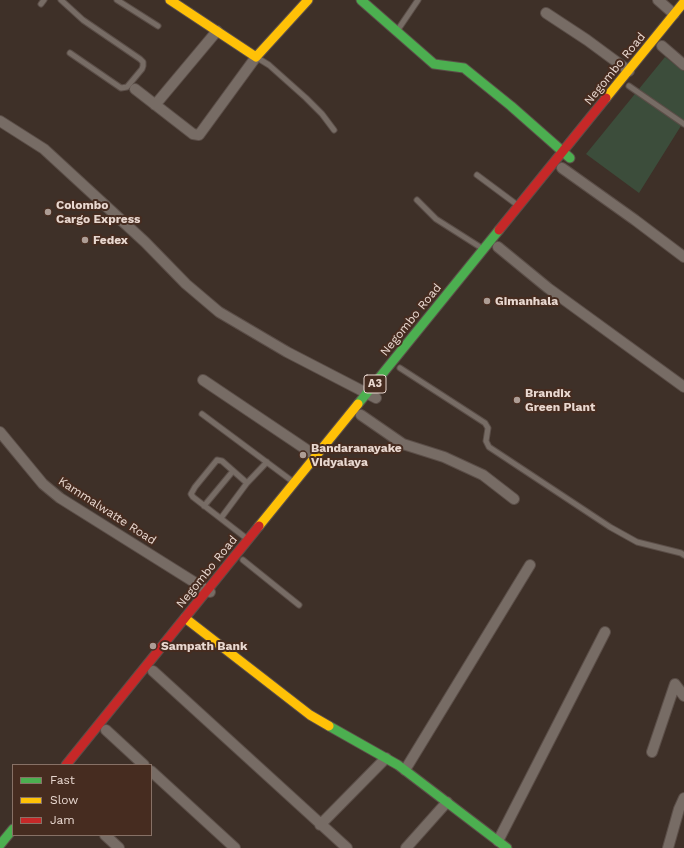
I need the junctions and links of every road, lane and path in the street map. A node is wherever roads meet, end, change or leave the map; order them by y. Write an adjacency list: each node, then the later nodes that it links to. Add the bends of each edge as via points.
1 (61, 0): 15 (lane, via 83,20 140,59 143,66 127,87 121,88)
2 (117, 0): 11 (lane)
3 (170, 0): 12 (main road)
4 (308, 0): 16 (main road)
5 (361, 0): 13 (main road)
6 (418, 0): 13 (lane)
7 (658, 0): 10 (street)
8 (684, 2): 10 (main road, Negombo Road / A3)
9 (546, 13): 18 (street)
10 (674, 14): 18 (main road, Negombo Road / A3)
11 (158, 26)
12 (217, 31): 16 (main road); 21 (street)
13 (397, 31): 25 (main road, via 434,64 464,68)
14 (662, 46): 17 (street)
15 (70, 53)
16 (256, 57): 21 (street, via 199,135 193,134); 24 (lane, via 269,65 306,98)
17 (684, 65)
18 (628, 71): 25 (main road, Negombo Road / A3)
19 (629, 86): 23 (lane)
20 (135, 89): 21 (street)
21 (155, 105)
22 (0, 120): 35 (street, via 44,149 186,284 219,312)
23 (684, 124)
24 (334, 130)
25 (570, 154): 26 (main road, Negombo Road / A3); 29 (main road, Negombo Road / A3)
26 (559, 172): 31 (street, via 635,220)
27 (477, 175): 29 (lane)
28 (417, 200): 30 (lane, via 436,219)
29 (519, 206): 30 (main road, Negombo Road / A3)
30 (494, 247): 34 (street); 35 (main road, Negombo Road / A3)
31 (684, 257)
32 (400, 368): 48 (lane, via 485,423 488,428 486,441 490,447 610,527 637,542)
33 (203, 380): 39 (street)
34 (684, 387)
35 (368, 404): 39 (main road, Negombo Road / A3); 44 (street, via 402,444 444,457 483,475)
36 (202, 414): 40 (lane)
37 (0, 432): 51 (street, Kammalwatte Road, via 43,484 60,498)
38 (342, 439): 49 (main road, Negombo Road / A3)
39 (316, 456): 43 (main road, Negombo Road / A3)
40 (267, 462): 42 (lane); 43 (lane)
41 (233, 471): 42 (lane); 45 (lane); 45 (lane, via 222,461 217,460 192,492 193,497)
42 (247, 483): 46 (lane)
43 (294, 483): 47 (main road, Negombo Road / A3)
44 (514, 499)
45 (204, 506): 46 (lane)
46 (221, 518): 47 (lane)
47 (248, 540): 51 (main road, Negombo Road / A3)
48 (684, 555)
49 (243, 560): 51 (main road, Negombo Road / A3); 52 (lane)
50 (530, 565): 63 (street)
51 (211, 595): 53 (main road, Negombo Road / A3)
52 (299, 605)
53 (189, 625): 55 (main road, Negombo Road / A3); 59 (main road, via 310,715); 60 (main road, Negombo Road / A3)
54 (605, 632): 71 (street)
55 (153, 671): 57 (main road, Negombo Road / A3); 67 (street)
56 (684, 696): 58 (street, via 675,684)
57 (111, 724): 61 (main road, Negombo Road / A3); 62 (street)
58 (652, 752)
59 (386, 758): 63 (main road); 67 (street)
60 (67, 764)
61 (77, 764)
62 (143, 764)
63 (405, 770): 66 (main road)
64 (152, 772): 75 (street)
65 (684, 798): 79 (street)
66 (447, 802): 71 (main road); 77 (street)
67 (320, 825): 76 (street)
68 (12, 830): 72 (main road)
69 (18, 836): 73 (main road)
70 (106, 836): 74 (street)
71 (498, 841): 78 (main road)
72 (0, 845)
73 (9, 848)
74 (119, 848)
75 (235, 848)
76 (347, 848)
77 (406, 848)
78 (507, 848)
79 (668, 848)

